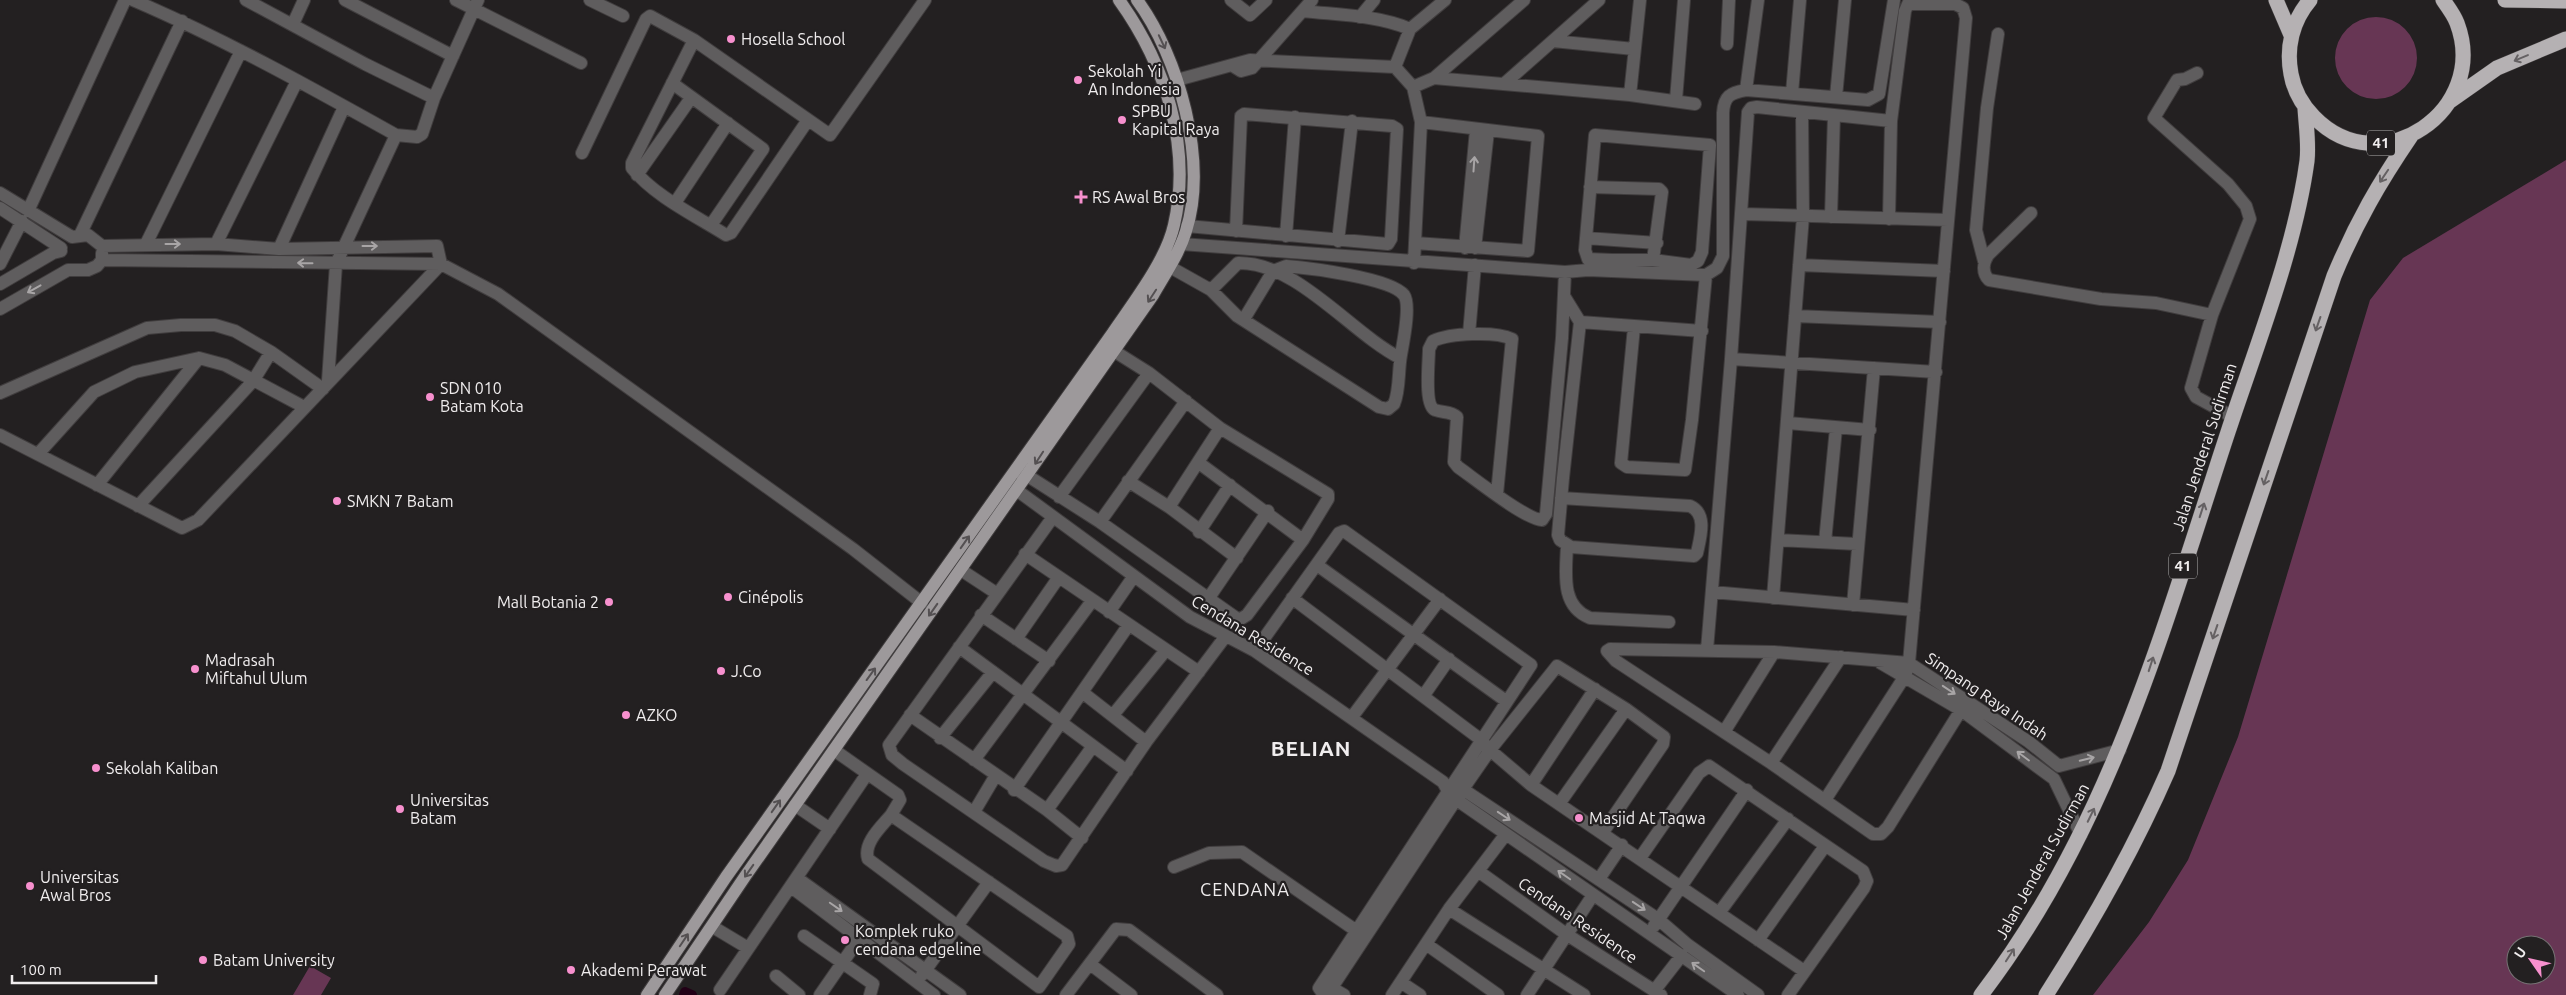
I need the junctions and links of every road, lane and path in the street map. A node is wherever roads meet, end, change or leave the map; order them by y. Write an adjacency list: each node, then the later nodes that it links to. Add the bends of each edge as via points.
1 (125, 0): 86 (street)
2 (133, 0): 34 (street)
3 (246, 0): 35 (street)
4 (304, 0): 35 (street)
5 (346, 0): 45 (street)
6 (456, 0): 30 (street)
7 (590, 0): 32 (street)
8 (925, 0): 70 (street, via 830,135)
9 (1118, 0): 156 (main road, via 1148,46 1163,80 1177,136 1180,181 1174,226 1137,296)
10 (1137, 0): 51 (main road, one-way to 51, via 1161,38)
11 (1232, 0): 12 (street, via 1250,15)
12 (1266, 0)
13 (1312, 0): 31 (street)
14 (1374, 0): 33 (street)
15 (1524, 0): 50 (street)
16 (1599, 0): 41 (street)
17 (1640, 0): 43 (street)
18 (1684, 0): 62 (street)
19 (1729, 0): 42 (street)
20 (1758, 0): 56 (street)
21 (1800, 0): 57 (street)
22 (1845, 0): 59 (street)
23 (1894, 0): 59 (street, via 1879,94 1868,100)
24 (2276, 0): 38 (highway)
25 (2310, 0): 38 (highway, 41, via 2302,9)
26 (2443, 0): 63 (highway, 41, via 2457,22 2463,49 2461,76)
27 (2505, 0): 28 (highway)
28 (2566, 1)
29 (1435, 2): 36 (street)
30 (476, 5): 45 (street); 47 (street)
31 (1303, 11): 33 (street); 46 (street)
32 (624, 16)
33 (1360, 17): 36 (street, via 1396,23)
34 (182, 21): 44 (street); 94 (street)
35 (293, 24): 60 (street)
36 (1410, 29): 48 (street)
37 (1998, 34): 110 (street, via 1987,108 1976,230)
38 (2291, 34): 66 (highway, 41, via 2288,60 2293,85)
39 (2566, 39): 63 (highway, one-way to 63, via 2497,68)
40 (694, 40): 53 (street); 70 (street); 78 (street, via 654,16 646,19)
41 (1553, 41): 43 (street); 54 (street)
42 (1727, 44)
43 (1634, 49): 58 (street)
44 (241, 51): 52 (street); 100 (street)
45 (453, 56): 60 (street)
46 (1259, 61): 48 (street); 51 (street, via 1240,61 1233,66)
47 (581, 63)
48 (1395, 67): 55 (street)
49 (2197, 73): 128 (street, via 2177,80 2154,118 2228,184 2246,206 2250,219)
50 (1434, 78): 54 (street); 55 (street)
51 (1177, 80): 92 (main road, via 1190,134 1193,180)
52 (297, 81): 65 (street); 101 (street)
53 (672, 83): 61 (street); 79 (street, via 632,163)
54 (1505, 83): 58 (street)
55 (1413, 87): 73 (street)
56 (1746, 90): 57 (street); 123 (street, via 1731,93 1724,105 1723,256 1717,268)
57 (1792, 93): 59 (street)
58 (1630, 94): 62 (street)
59 (1836, 97)
60 (434, 98): 76 (street, via 419,137)
61 (691, 98): 74 (street); 79 (street)
62 (1676, 100): 64 (street)
63 (2450, 101): 77 (highway, 41, via 2433,121)
64 (1695, 104)
65 (344, 107): 76 (street); 106 (street)
66 (2305, 108): 77 (highway, 41, via 2322,125 2342,137 2373,143); 150 (highway, Jalan Jenderal Sudirman / 41, via 2307,158 2299,200 2285,257)
67 (1802, 113): 68 (street); 84 (street, via 1757,107 1748,112); 87 (street)
68 (1834, 115): 72 (street); 88 (street)
69 (1295, 117): 71 (street); 93 (street, via 1244,114 1239,118); 95 (street)
70 (808, 120): 91 (street, via 731,233 726,235)
71 (1352, 121): 97 (street); 97 (street, via 1392,126 1398,131 1391,239 1388,244)
72 (1891, 121): 89 (street); 90 (street, via 1908,4 1955,4 1963,8 1966,18)
73 (1421, 122): 75 (street); 98 (street)
74 (728, 123): 82 (street); 91 (street, via 763,149)
75 (1482, 131): 105 (street); 105 (street, via 1538,136 1530,246 1526,252)
76 (396, 135): 104 (street)
77 (2412, 136): 314 (highway, 41, one-way to 314, via 2377,186 2357,222 2334,276 2168,771 2119,873)
78 (582, 154)
79 (637, 175): 82 (street)
80 (1590, 187): 96 (street); 99 (street, via 1660,190 1663,194); 109 (street, via 1595,135 1710,145 1701,257 1690,264)
81 (0, 194): 86 (street)
82 (675, 203): 91 (street)
83 (0, 208): 86 (street)
84 (1742, 214): 87 (street); 140 (street)
85 (2031, 214): 110 (street, via 1994,247)
86 (25, 216): 94 (street); 107 (street); 112 (street)
87 (1803, 216): 88 (street); 116 (street)
88 (1831, 217): 89 (street)
89 (1890, 219): 90 (street)
90 (1948, 220): 122 (street)
91 (711, 225)
92 (1187, 226): 93 (street); 102 (main road)
93 (1236, 231): 95 (street)
94 (76, 236): 103 (street, via 95,239); 107 (street)
95 (1286, 236): 97 (street)
96 (1586, 238): 99 (street); 117 (street, via 1588,259)
97 (1338, 241)
98 (1415, 243): 105 (street); 111 (street)
99 (1657, 243): 109 (street)
100 (146, 244): 101 (street, one-way to 101); 103 (street)
101 (216, 244): 106 (street)
102 (1181, 244): 111 (street); 118 (main road)
103 (102, 246): 108 (street)
104 (345, 246): 106 (street); 113 (street); 114 (street, one-way to 114, via 437,246)
105 (1470, 248)
106 (279, 249)
107 (61, 250): 119 (street); 124 (street)
108 (102, 260): 113 (street, one-way to 108); 119 (street, via 88,270)
109 (1654, 260): 117 (street)
110 (1984, 261): 128 (street, via 1986,276 1992,281 2101,299 2156,303)
111 (1414, 263): 115 (street)
112 (0, 264)
113 (336, 264): 114 (street); 146 (street)
114 (441, 264): 146 (street); 191 (street, via 498,294 853,549)
115 (1475, 265): 121 (street); 135 (street)
116 (1799, 265): 122 (street); 129 (street)
117 (1613, 266): 121 (street); 123 (street)
118 (1170, 267): 125 (street); 136 (main road, one-way to 136)
119 (68, 270): 127 (street, one-way to 127)
120 (1274, 271): 125 (street, via 1238,263); 130 (street); 139 (street, via 1328,305); 139 (street, via 1286,266 1298,267 1368,279 1394,287 1406,299)
121 (1565, 272): 126 (street)
122 (1944, 272): 132 (street)
123 (1706, 275): 134 (street)
124 (0, 284)
125 (1211, 290): 130 (street)
126 (1564, 296): 131 (street); 164 (street, via 1545,518 1531,517)
127 (0, 309)
128 (2212, 315): 150 (street, via 2191,388 2196,397)
129 (1795, 316): 132 (street); 141 (street)
130 (1244, 319): 139 (street, via 1386,409 1396,401)
131 (1580, 322): 133 (street); 166 (street)
132 (1940, 322): 143 (street)
133 (1634, 327): 134 (street); 134 (street, via 1620,463 1627,467 1685,470)
134 (1702, 331)
135 (1469, 334): 164 (street, via 1511,338 1513,343); 164 (street, via 1443,336 1433,341 1429,349 1429,402 1435,410 1457,417 1454,462)
136 (1114, 351): 144 (street); 156 (main road)
137 (271, 352): 145 (street); 146 (street); 147 (street, via 235,331 215,325 147,328)
138 (199, 358): 145 (street, via 215,360); 157 (street, via 135,372 94,392); 161 (street)
139 (1400, 358)
140 (1731, 359): 141 (street); 184 (street)
141 (1792, 363): 142 (street); 151 (street)
142 (1874, 368): 143 (street); 154 (street)
143 (1936, 372): 193 (street)
144 (1149, 373): 148 (street); 165 (street)
145 (252, 381): 149 (street); 167 (street)
146 (326, 385): 149 (street)
147 (0, 393)
148 (1186, 401): 152 (street); 160 (street)
149 (304, 406): 167 (street, via 198,520 182,528)
150 (2232, 417): 233 (highway, Jalan Jenderal Sudirman / 41, one-way to 150)
151 (1788, 423): 153 (street); 174 (street)
152 (1220, 428): 158 (street); 173 (street, via 1328,494)
153 (1836, 428): 154 (street); 175 (street)
154 (1870, 430): 176 (street)
155 (0, 434): 157 (street)
156 (1045, 438): 159 (main road, one-way to 159); 191 (main road, one-way to 156)
157 (38, 454): 161 (street)
158 (1199, 463): 162 (street); 168 (street)
159 (1028, 476): 163 (main road); 165 (street)
160 (1128, 481): 168 (street); 171 (street)
161 (97, 484): 167 (street)
162 (1230, 485): 169 (street); 172 (street)
163 (1018, 491): 170 (street, Cendana Residence); 181 (main road)
164 (1497, 494)
165 (1059, 498): 171 (street)
166 (1561, 498): 177 (street, via 1558,534); 177 (street, via 1690,506 1699,512 1702,522 1694,556)
167 (138, 506)
168 (1169, 507): 172 (street)
169 (1268, 512): 173 (street); 179 (street)
170 (1054, 517): 178 (street); 182 (street, Cendana Residence)
171 (1100, 522): 188 (street)
172 (1200, 532): 179 (street)
173 (1303, 540): 188 (street, via 1243,619 1237,619)
174 (1778, 540): 175 (street); 187 (street)
175 (1825, 542): 176 (street)
176 (1857, 544): 192 (street)
177 (1566, 546): 196 (street, via 1566,586 1570,601 1580,614 1590,618)
178 (1025, 554): 183 (street); 185 (street)
179 (1236, 558): 188 (street)
180 (1317, 565): 186 (street); 189 (street, via 1339,533 1346,532); 198 (street)
181 (961, 570): 185 (street); 231 (main road, one-way to 231)
182 (1134, 576): 194 (street); 199 (street, Cendana Residence, via 1190,617)
183 (1059, 578): 190 (street); 200 (street)
184 (1712, 592): 187 (street); 203 (street)
185 (996, 594): 195 (street)
186 (1292, 598): 204 (street); 211 (street)
187 (1773, 598): 192 (street)
188 (1208, 599)
189 (1440, 599): 198 (street); 219 (street, via 1531,665)
190 (1092, 601): 194 (street); 208 (street)
191 (922, 603): 280 (main road, one-way to 191, via 731,869)
192 (1853, 605): 193 (street)
193 (1914, 610): 210 (street)
194 (1109, 612): 197 (street)
195 (982, 615): 200 (street); 201 (street)
196 (1669, 622)
197 (1128, 626): 202 (street); 216 (street)
198 (1413, 635): 207 (street); 211 (street)
199 (1225, 637): 204 (street, Cendana Residence); 213 (street)
200 (1016, 639): 208 (street)
201 (959, 647): 212 (street); 223 (street)
202 (1166, 650): 213 (street); 222 (street)
203 (1707, 650): 205 (street); 226 (street, via 1607,651 1616,661)
204 (1255, 651): 224 (street, Cendana Residence)
205 (1774, 652): 206 (street); 226 (street)
206 (1841, 657): 209 (street); 235 (street)
207 (1449, 659): 218 (street); 219 (street)
208 (1048, 662): 217 (street)
209 (1879, 662): 210 (street); 214 (street)
210 (1909, 663): 214 (street, Simpang Raya Indah); 233 (street, Simpang Raya Indah, one-way to 233, via 2029,742 2059,766)
211 (1388, 669): 218 (street); 224 (street)
212 (993, 672): 217 (street); 227 (street)
213 (1199, 672): 229 (street)
214 (1905, 676): 221 (street, Simpang Raya Indah); 243 (street)
215 (1595, 689): 220 (street); 232 (street, via 1557,666); 239 (street)
216 (1082, 692): 222 (street); 225 (street)
217 (1023, 695): 225 (street); 234 (street)
218 (1424, 695): 228 (street)
219 (1506, 701): 228 (street)
220 (1626, 709): 244 (street); 251 (street, via 1664,735 1665,739)
221 (1961, 710): 243 (street, via 1881,834 1869,832); 253 (street, Simpang Raya Indah, one-way to 221, via 2054,779)
222 (1113, 715): 229 (street)
223 (910, 716): 227 (street); 247 (street, via 889,745 892,755)
224 (1352, 717): 240 (street, Cendana Residence)
225 (1061, 721): 230 (street); 241 (street)
226 (1724, 732): 235 (street)
227 (940, 738): 234 (street)
228 (1480, 739): 232 (street); 240 (street)
229 (1146, 742): 236 (street)
230 (1093, 746): 236 (street); 246 (street)
231 (834, 750): 237 (street); 245 (main road)
232 (1490, 750): 239 (street); 240 (street)
233 (2120, 750): 253 (highway, Jalan Jenderal Sudirman / 41, one-way to 233)
234 (974, 760): 238 (street)
235 (1771, 763): 243 (street)
236 (1127, 771): 254 (street)
237 (867, 774): 248 (street, via 898,795 900,800); 250 (street)
238 (996, 775): 241 (street); 247 (street)
239 (1531, 785): 244 (street)
240 (1453, 789): 252 (street); 260 (street, one-way to 260); 272 (street)
241 (1014, 790): 246 (street)
242 (1747, 790): 249 (street); 257 (street, via 1713,768 1702,769); 263 (street)
243 (1824, 800)
244 (1559, 804): 251 (street)
245 (795, 805): 250 (street); 268 (main road, one-way to 268)
246 (1046, 810): 254 (street)
247 (974, 812): 254 (street, via 1056,866 1062,865)
248 (891, 815): 262 (street); 269 (street, via 870,841 866,853 868,859)
249 (1788, 819): 256 (street); 266 (street)
250 (830, 829): 261 (street)
251 (1603, 832): 255 (street)
252 (1506, 834): 259 (street); 264 (street, one-way to 252)
253 (2080, 836): 313 (highway, Jalan Jenderal Sudirman / 41, one-way to 253, via 2037,912)
254 (1082, 838)
255 (1622, 845): 257 (street); 260 (street)
256 (1825, 846): 276 (street); 286 (street, via 1863,871 1867,881)
257 (1640, 858): 263 (street)
258 (1174, 867): 272 (street, via 1209,853 1242,852)
259 (1478, 871): 265 (street); 273 (street, Cendana Residence)
260 (1599, 880): 267 (street, one-way to 267)
261 (794, 882): 270 (street, one-way to 270); 275 (street); 278 (street)
262 (989, 882): 269 (street); 291 (street, via 1069,939 1064,952)
263 (1680, 887): 266 (street); 267 (street)
264 (1593, 895): 271 (street); 273 (street)
265 (1449, 908): 277 (street); 285 (street)
266 (1719, 914): 276 (street)
267 (1658, 919): 271 (street); 311 (street, via 1688,945)
268 (713, 927): 278 (street); 283 (main road)
269 (956, 928): 284 (street); 291 (street)
270 (867, 929): 275 (street); 284 (street)
271 (1651, 933): 279 (street)
272 (1361, 934): 293 (street)
273 (1566, 934): 285 (street); 294 (street, Cendana Residence)
274 (804, 936): 281 (street)
275 (858, 939): 281 (street); 288 (street)
276 (1758, 940): 286 (street)
277 (1426, 944): 289 (street); 307 (street)
278 (748, 948): 290 (street)
279 (1682, 955): 294 (street); 310 (street, one-way to 279)
280 (670, 961): 283 (main road); 296 (main road)
281 (842, 963): 299 (street); 300 (street, via 873,984)
282 (1090, 964): 292 (street, via 1116,929 1125,929); 302 (street); 303 (street)
283 (683, 969): 297 (main road)
284 (926, 969): 288 (street); 301 (street)
285 (1543, 970): 308 (street); 309 (street)
286 (1804, 971): 312 (street)
287 (776, 976): 298 (street)
288 (917, 981): 295 (street)
289 (1402, 983): 305 (street); 306 (street)
290 (720, 990)
291 (1036, 991)
292 (1210, 993)
293 (1327, 993): 304 (street)
294 (1657, 993)
295 (930, 994)
296 (647, 995)
297 (665, 995)
298 (799, 995)
299 (820, 995)
300 (870, 995)
301 (960, 995)
302 (1066, 995)
303 (1131, 995)
304 (1344, 995)
305 (1392, 995)
306 (1420, 995)
307 (1498, 995)
308 (1527, 995)
309 (1584, 995)
310 (1738, 995)
311 (1758, 995)
312 (1788, 995)
313 (1981, 995)
314 (2046, 995)

